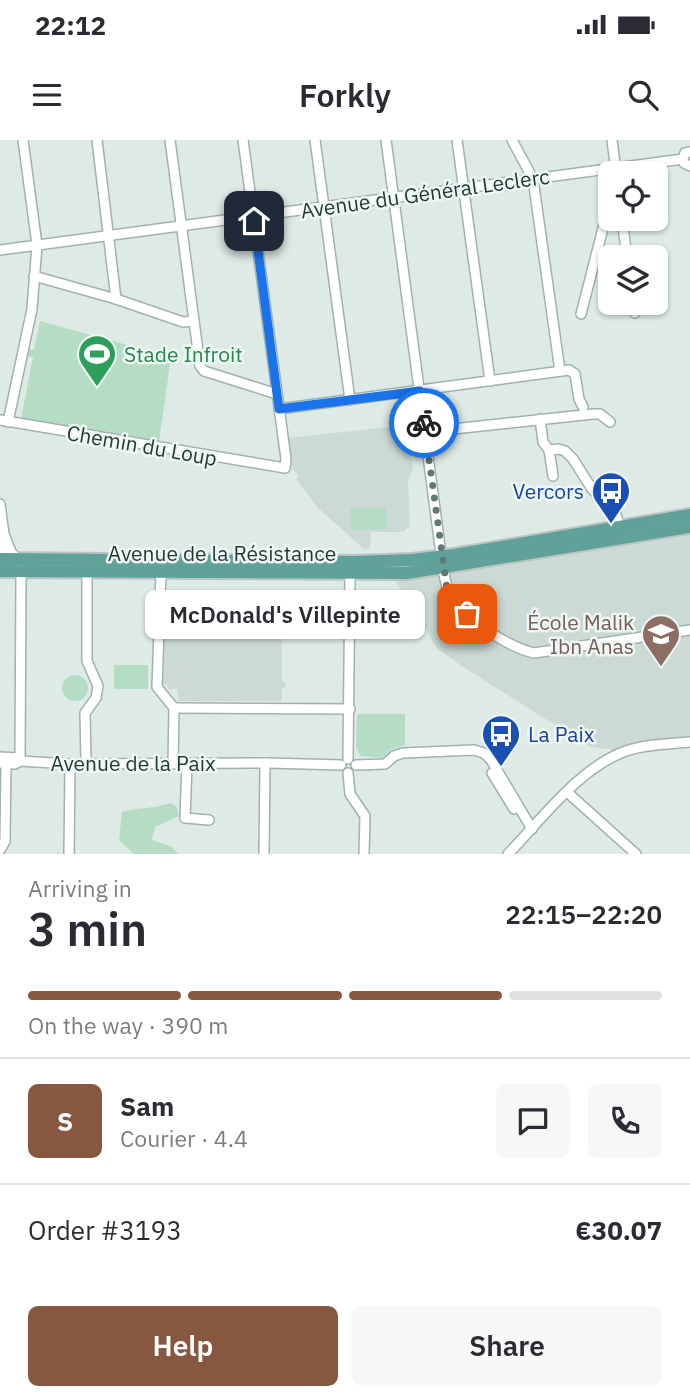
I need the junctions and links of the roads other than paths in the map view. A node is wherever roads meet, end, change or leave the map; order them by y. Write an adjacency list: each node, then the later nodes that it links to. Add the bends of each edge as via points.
1 (23, 140): 23 (street)
2 (97, 140): 22 (street)
3 (170, 140): 20 (street)
4 (243, 140): 19 (street)
5 (315, 140): 18 (street)
6 (386, 140): 17 (street)
7 (457, 140): 16 (street)
8 (512, 140): 15 (street)
9 (612, 140): 12 (street)
10 (687, 140): 11 (street)
11 (689, 160): 13 (street, Avenue du Général Leclerc)
12 (615, 161)
13 (668, 163)
14 (598, 173): 15 (street, Avenue du Général Leclerc)
15 (533, 179): 16 (street, Avenue du Général Leclerc); 29 (street)
16 (464, 188): 17 (street, Avenue du Général Leclerc); 30 (street)
17 (394, 199): 18 (street, Avenue du Général Leclerc); 31 (street)
18 (323, 207): 19 (street, Avenue du Général Leclerc); 33 (street)
19 (254, 216): 20 (street, Avenue du Général Leclerc); 32 (street)
20 (182, 226): 22 (street, Avenue du Général Leclerc); 28 (street)
21 (602, 231): 27 (street)
22 (110, 236): 23 (street, Avenue du Général Leclerc); 26 (street)
23 (37, 245): 24 (street, Avenue du Général Leclerc); 25 (street)
24 (0, 250)
25 (34, 276): 26 (street); 37 (street, via 32,309)
26 (116, 299): 28 (street, via 183,322)
27 (581, 314)
28 (194, 321): 32 (street, via 204,370)
29 (560, 371): 30 (street); 34 (street, via 575,374)
30 (490, 381): 31 (street)
31 (420, 391): 33 (street); 39 (street)
32 (277, 394): 35 (street)
33 (350, 400): 35 (street)
34 (583, 407)
35 (279, 409): 37 (street, Chemin du Loup, via 285,468)
36 (540, 419): 38 (street, via 593,414); 39 (street); 40 (street, via 543,442)
37 (4, 421)
38 (610, 422)
39 (425, 432): 47 (street)
40 (549, 450): 41 (street); 45 (street, via 565,451 573,459 592,489 615,512)
41 (553, 476)
42 (0, 504): 44 (street)
43 (690, 515): 45 (main road)
44 (2, 524): 48 (street); 49 (street)
45 (620, 527): 47 (main road)
46 (690, 527): 47 (main road)
47 (442, 563): 49 (main road, Avenue de la Résistance, via 137,559); 52 (main road, Avenue de la Résistance, via 407,573); 53 (street, via 447,589 458,607 524,651)
48 (0, 565): 49 (main road, Avenue de la Résistance)
49 (19, 566): 50 (main road, Avenue de la Résistance); 57 (street)
50 (87, 572): 51 (main road, Avenue de la Résistance); 59 (street, via 87,661 98,686 85,713)
51 (161, 572): 52 (main road, Avenue de la Résistance); 54 (street, via 157,687)
52 (350, 573): 55 (street)
53 (690, 629)
54 (174, 708): 55 (street); 63 (street)
55 (350, 709): 61 (street)
56 (690, 742): 68 (street, via 624,751)
57 (20, 759): 58 (street, Avenue de la Paix, via 19,764); 62 (street, Avenue de la Paix)
58 (2, 762): 71 (street, via 5,841)
59 (86, 763): 62 (street, Avenue de la Paix); 63 (street, Avenue de la Paix)
60 (265, 763): 65 (street, Avenue de la Paix); 66 (street, Avenue de la Paix); 67 (street)
61 (349, 763): 66 (street, Avenue de la Paix); 70 (street, Avenue de la Paix, via 384,764 403,753 477,750 487,755); 75 (street, via 344,771 350,794 365,816)
62 (71, 764): 73 (street)
63 (173, 764): 64 (street, Avenue de la Paix)
64 (187, 764): 65 (street, Avenue de la Paix); 69 (street, via 186,818)
65 (247, 764): 67 (street, Avenue de la Paix)
66 (282, 765): 67 (street)
67 (265, 775): 74 (street)
68 (569, 790): 70 (street); 72 (street)
69 (209, 820)
70 (530, 830): 76 (street)
71 (0, 850)
72 (634, 853)
73 (69, 854)
74 (264, 854)
75 (364, 854)
76 (508, 854)

